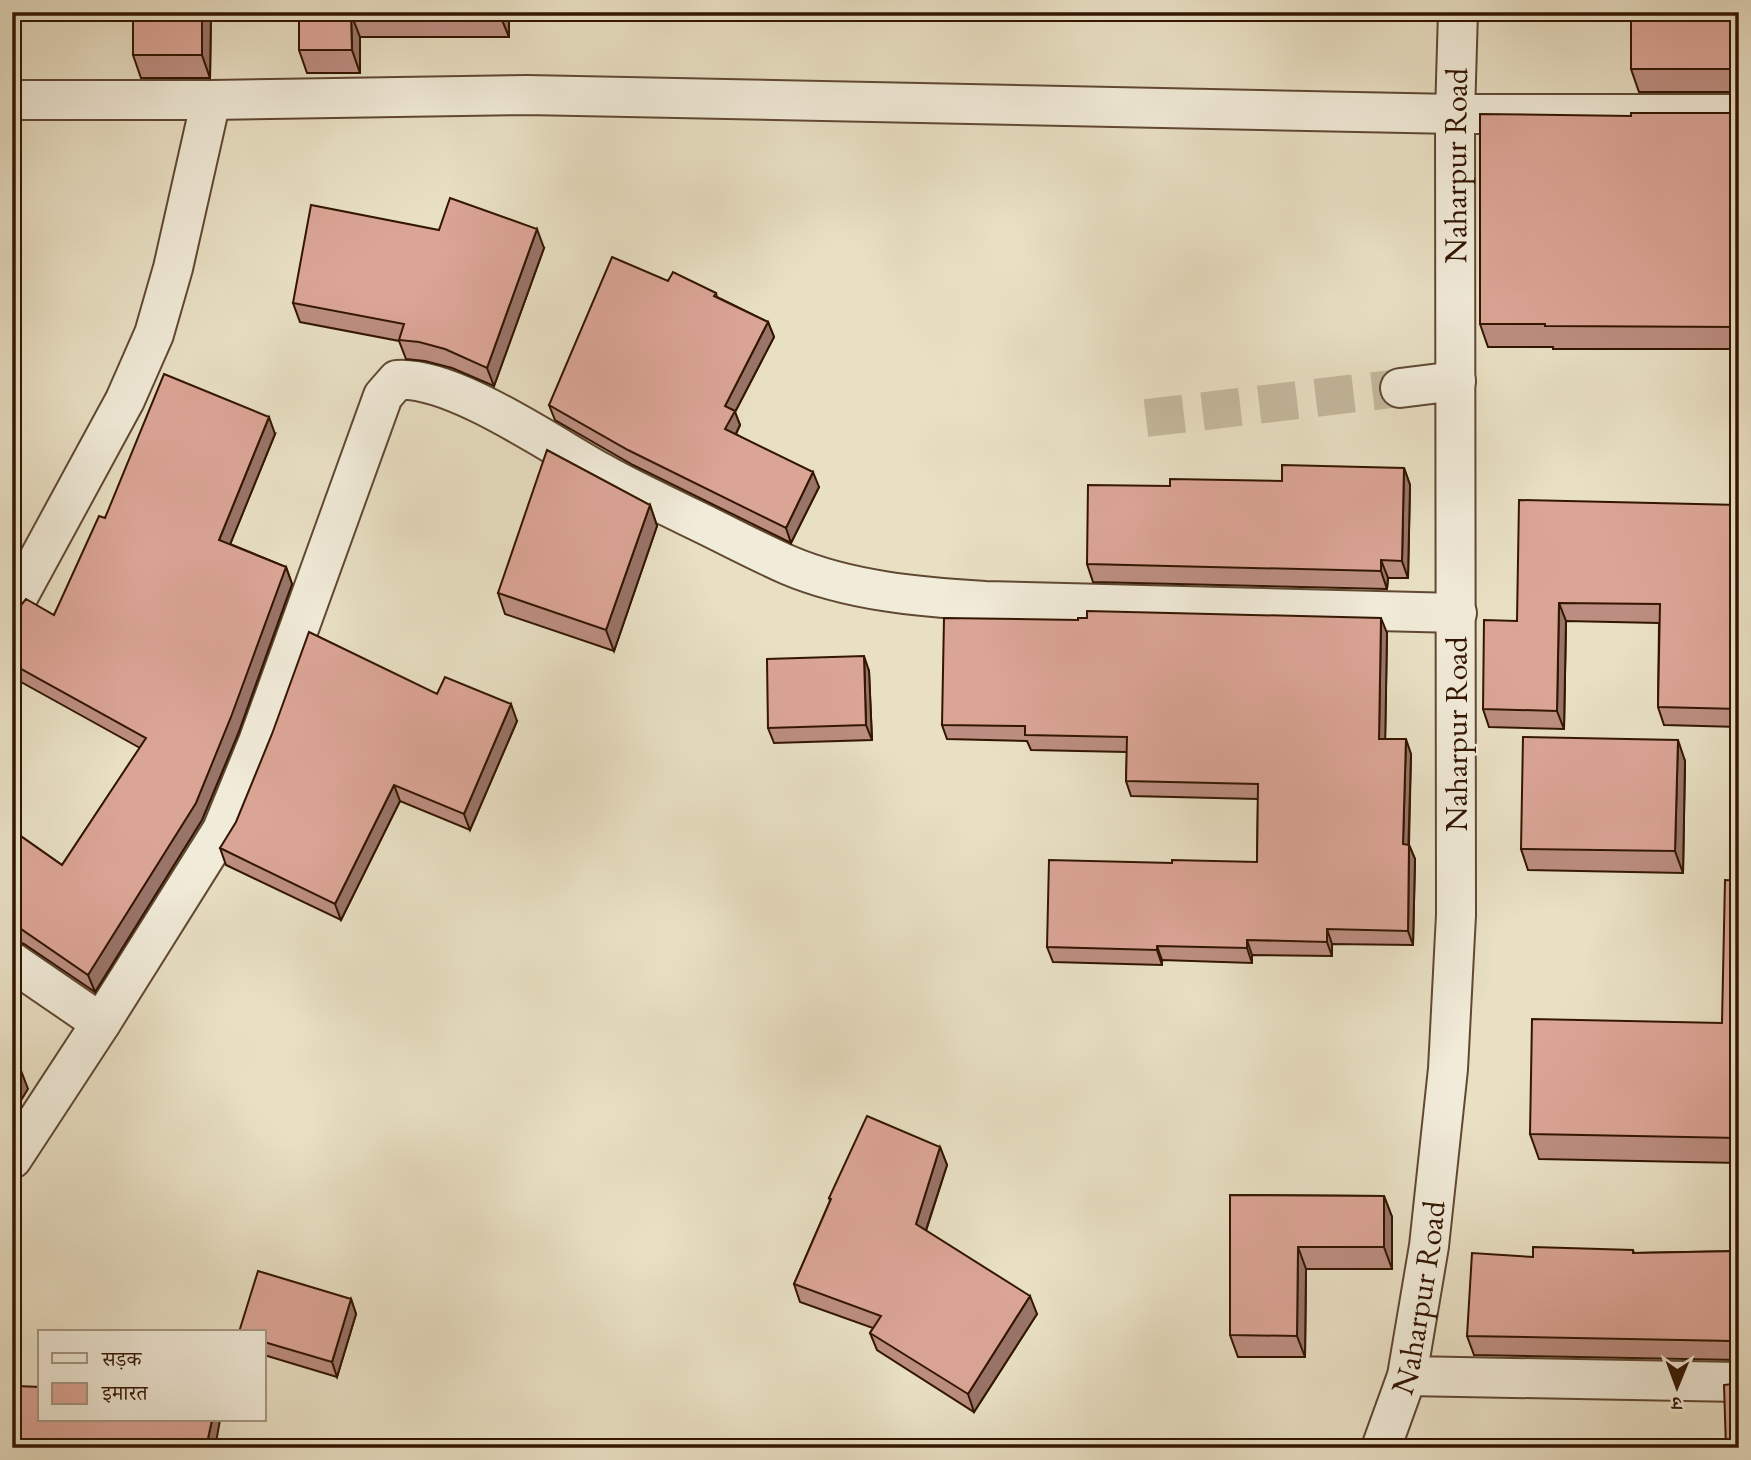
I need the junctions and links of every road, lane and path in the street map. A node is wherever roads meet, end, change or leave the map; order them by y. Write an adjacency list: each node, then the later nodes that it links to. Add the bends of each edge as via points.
1 (1458, 12): 4 (street, Naharpur Road)
2 (12, 100): 3 (street)
3 (211, 100): 4 (street, via 527,95); 8 (street, via 154,334 125,400)
4 (1455, 114): 5 (street); 6 (street, Naharpur Road)
5 (1739, 114)
6 (1456, 382): 7 (street); 9 (street, Naharpur Road)
7 (1400, 387)
8 (12, 608)
9 (1457, 613): 11 (street, via 950,599 830,579 789,565 695,520 472,401 434,384 397,380 383,396 222,830); 13 (street, Naharpur Road, via 1456,915 1448,1069 1429,1246)
10 (12, 962): 11 (street)
11 (101, 1023): 12 (street)
12 (12, 1159)
13 (1407, 1376): 14 (street); 15 (street, Naharpur Road)
14 (1739, 1382)
15 (1381, 1448)

